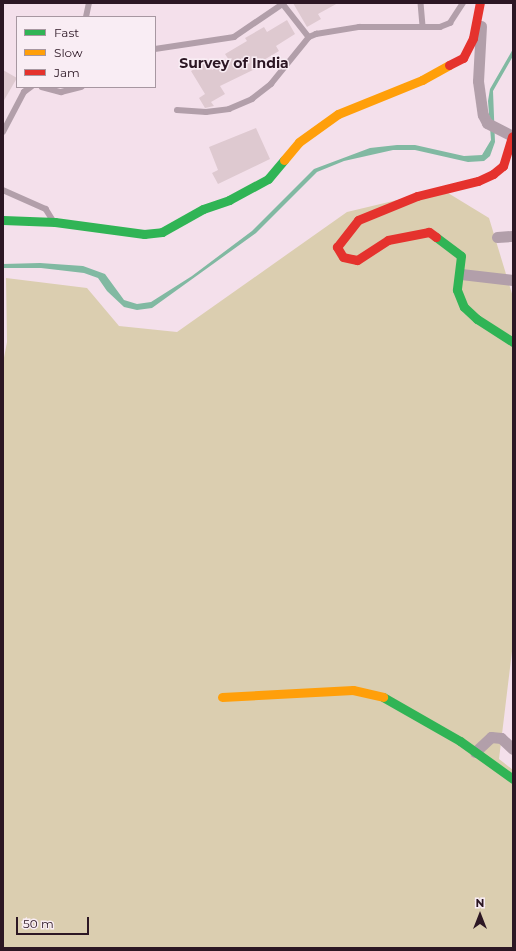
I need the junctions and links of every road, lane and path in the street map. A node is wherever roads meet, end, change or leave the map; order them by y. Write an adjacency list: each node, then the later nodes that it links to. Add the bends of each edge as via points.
1 (89, 3): 6 (lane)
2 (421, 3): 7 (lane)
3 (463, 3): 7 (lane, via 450,23 440,27)
4 (480, 3): 15 (street, via 479,102 487,123); 18 (street, via 474,38 463,58 422,80 338,114 299,142 268,179 228,200 203,209 172,227 153,233)
5 (284, 4): 8 (lane); 9 (lane, via 234,37)
6 (86, 16)
7 (423, 26): 8 (lane, via 359,27 330,30)
8 (309, 37): 13 (lane, via 284,70 252,99 229,110)
9 (156, 49)
10 (29, 88): 14 (lane, via 24,92)
11 (46, 88): 12 (lane, via 61,92)
12 (77, 88)
13 (177, 110)
14 (3, 132)
15 (512, 136): 21 (street, via 503,166 493,174 478,181 417,196 358,220 337,247 343,257 357,260 388,240 429,232 461,256)
16 (3, 190): 18 (lane, via 46,209)
17 (3, 220): 18 (street)
18 (55, 222)
19 (513, 236): 20 (street)
20 (497, 238)
21 (461, 274): 22 (street); 23 (street, via 457,290 464,307 477,319)
22 (513, 280)
23 (513, 342)
24 (222, 697): 26 (street, via 352,690 374,693 390,700)
25 (513, 749): 26 (street, via 501,738 490,737)
26 (475, 752): 27 (street)
27 (513, 779)

